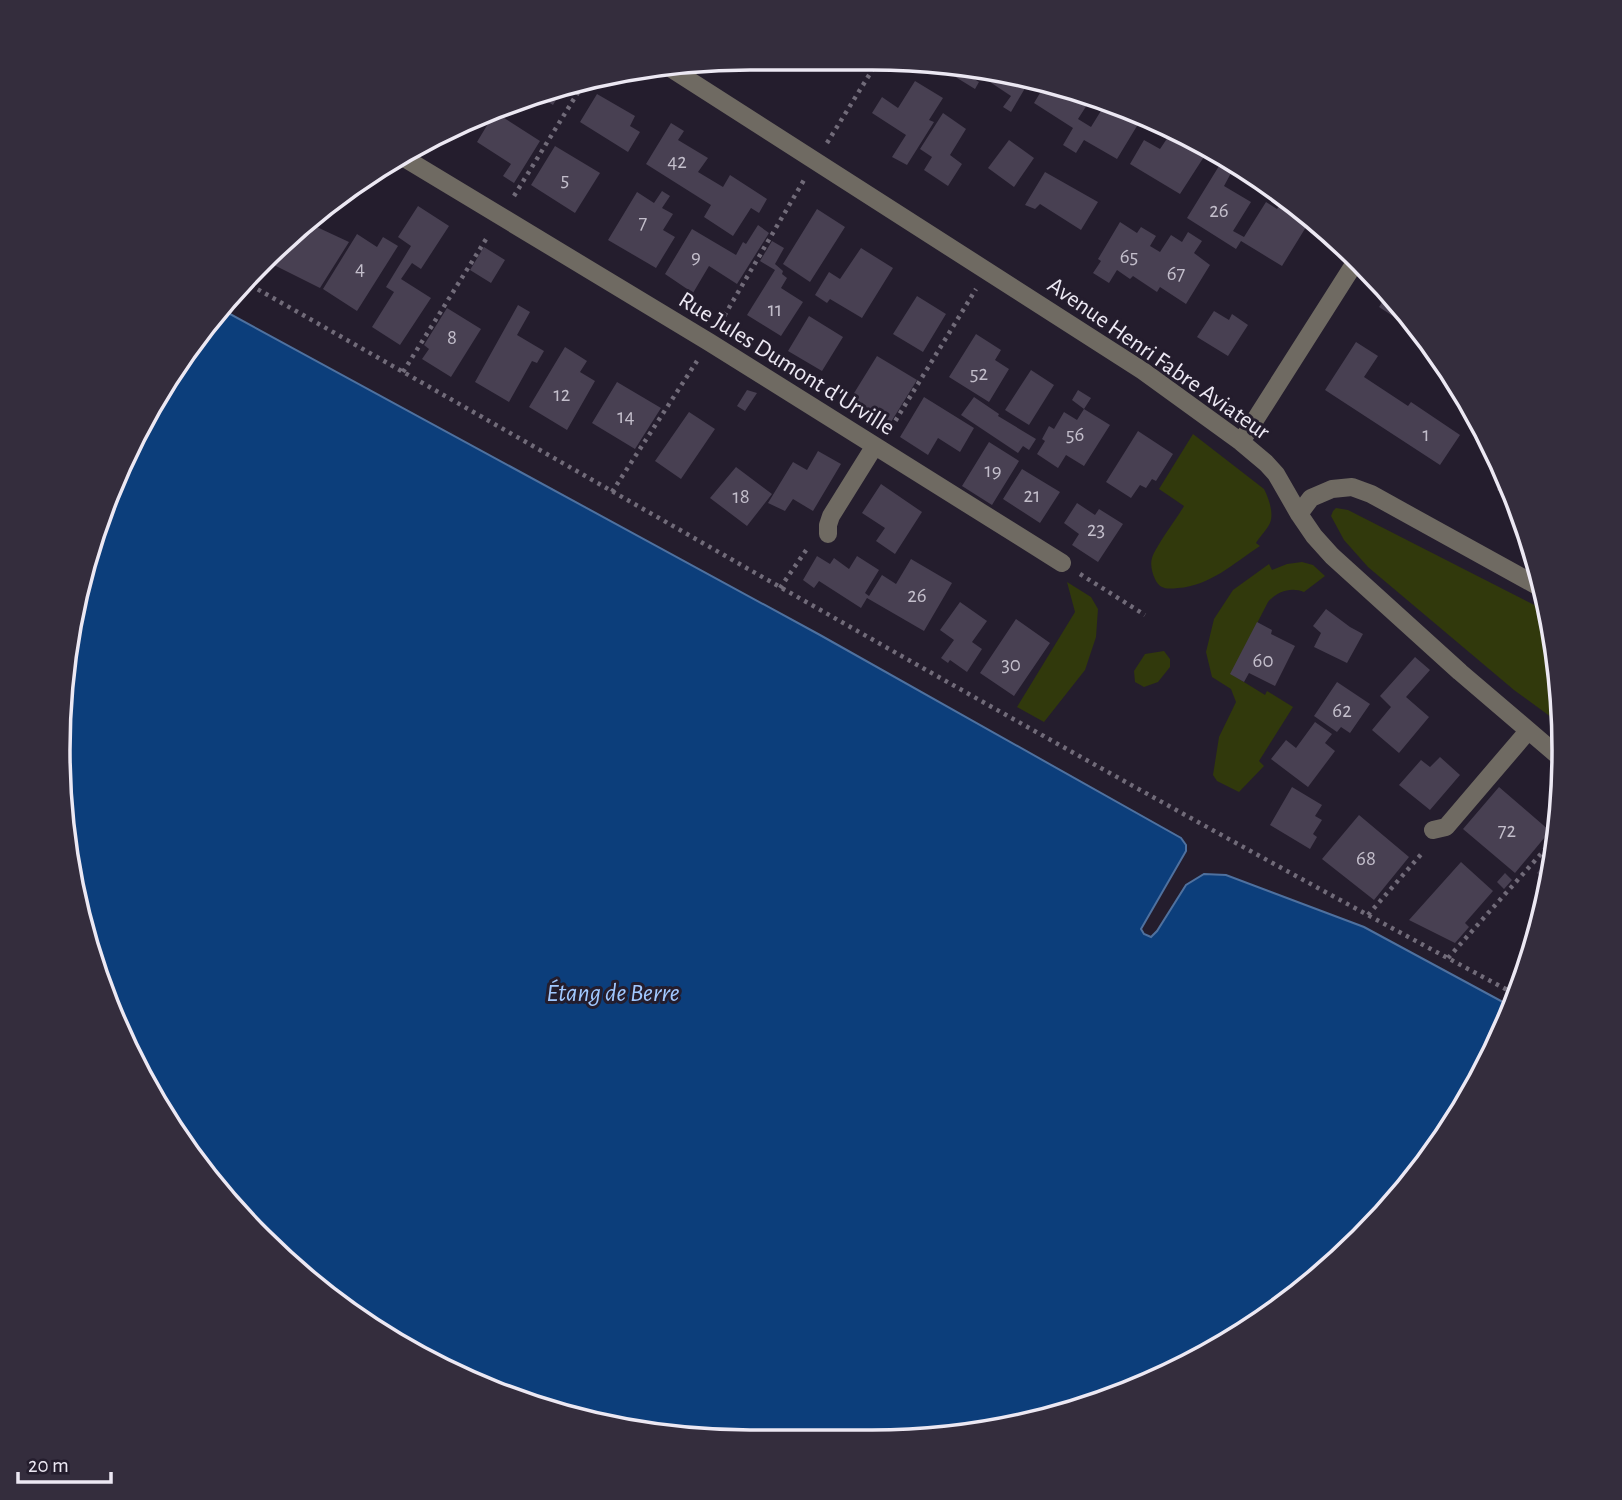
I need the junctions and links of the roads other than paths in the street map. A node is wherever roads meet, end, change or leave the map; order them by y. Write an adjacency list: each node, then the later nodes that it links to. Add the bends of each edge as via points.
1 (679, 74): 4 (street, Avenue Henri Fabre Aviateur, via 1143,371)
2 (410, 161): 5 (street, Rue Jules Dumont d'Urville)
3 (1352, 268): 4 (street)
4 (1241, 442): 6 (street, Avenue Henri Fabre Aviateur, via 1276,474)
5 (874, 447): 7 (street, via 831,516); 8 (street, Rue Jules Dumont d'Urville)
6 (1298, 514): 9 (street, via 1311,498 1352,487); 10 (street, Avenue Henri Fabre Aviateur, via 1332,556)
7 (828, 530)
8 (1062, 563)
9 (1531, 582)
10 (1528, 731): 11 (street, Avenue Henri Fabre Aviateur); 12 (street)
11 (1552, 751)
12 (1439, 828)

